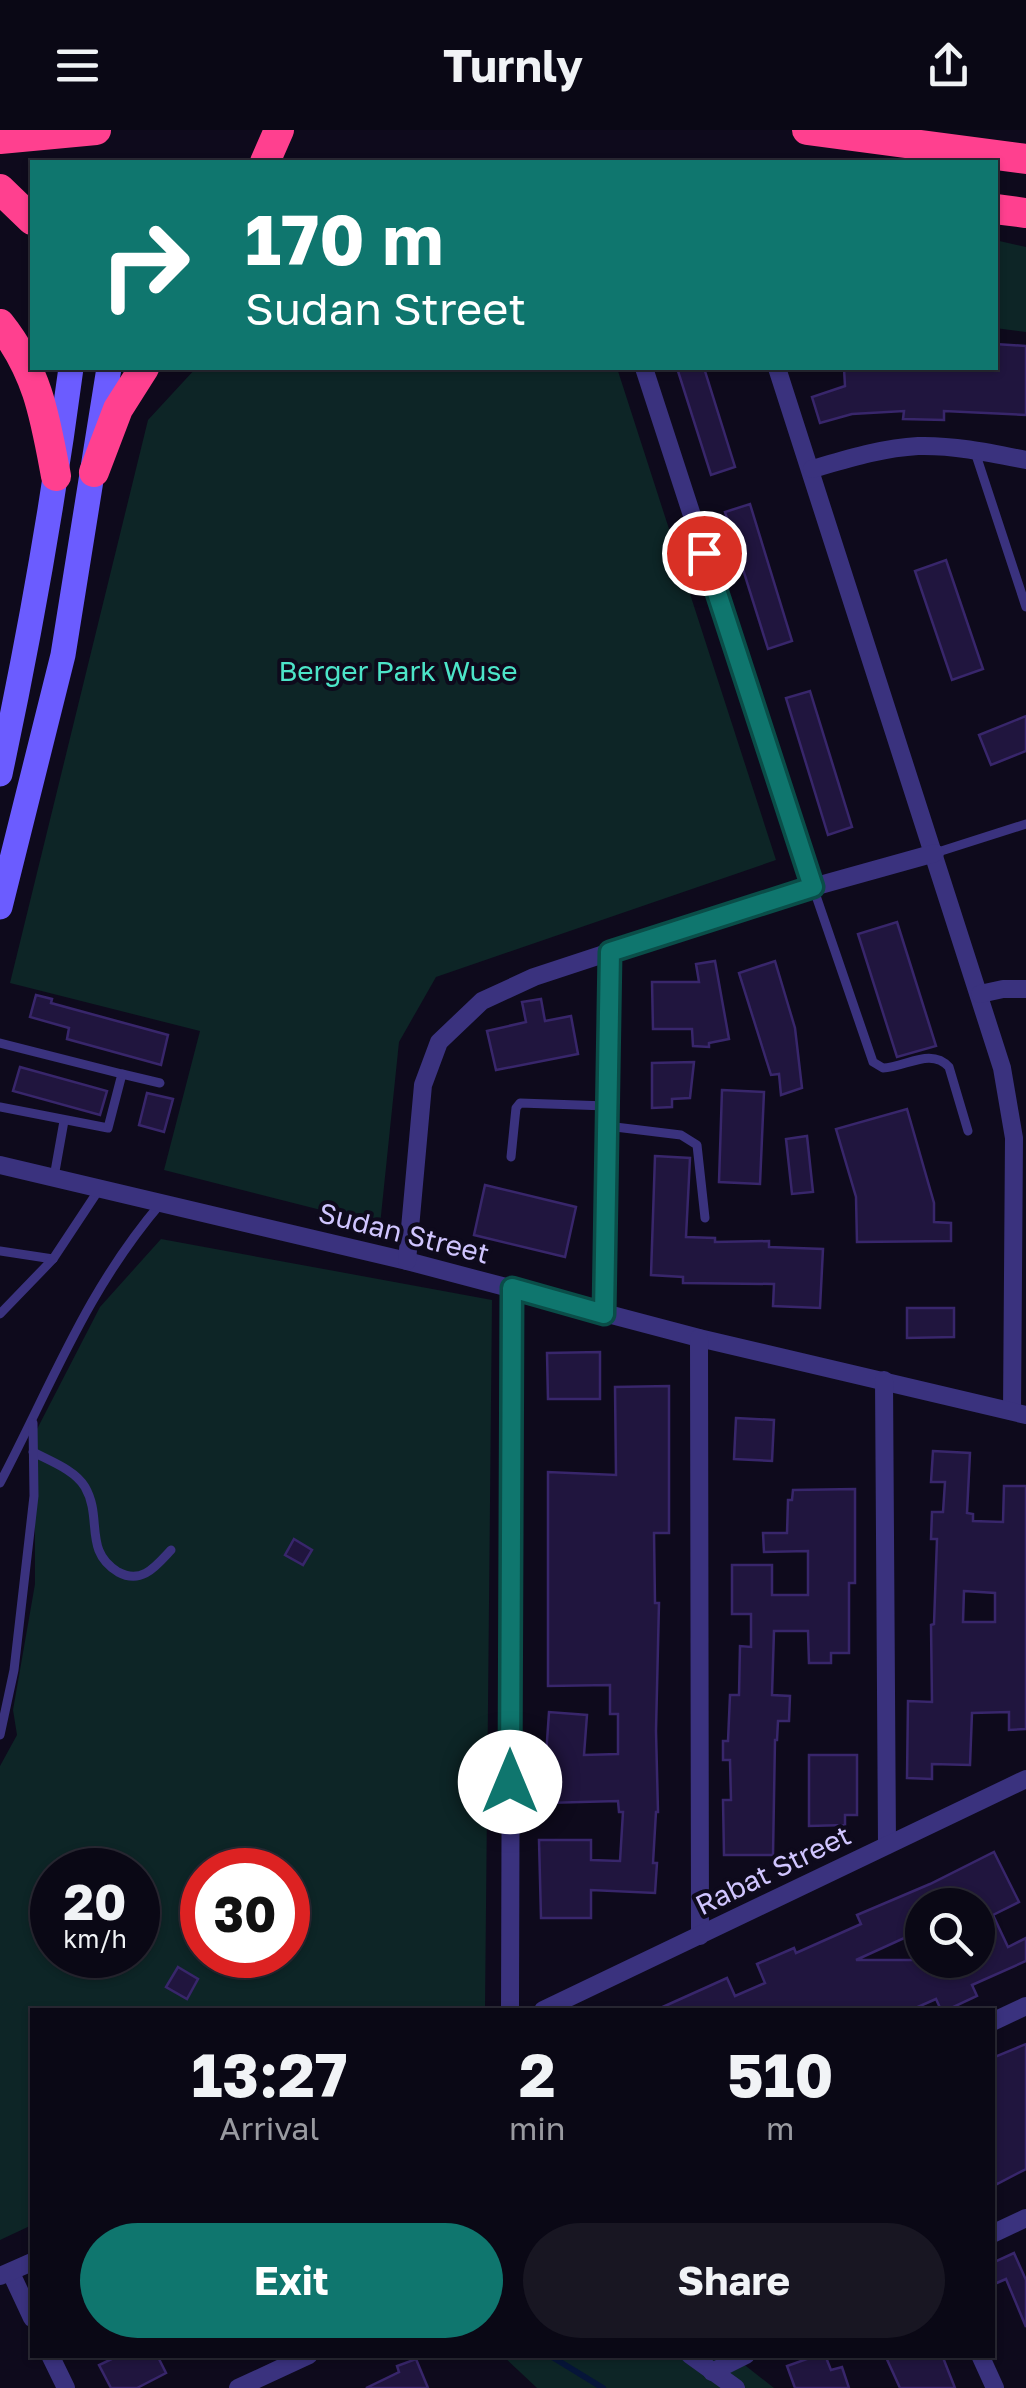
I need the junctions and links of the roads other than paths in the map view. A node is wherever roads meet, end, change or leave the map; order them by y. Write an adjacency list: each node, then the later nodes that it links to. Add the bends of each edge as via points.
1 (96, 130): 4 (highway)
2 (279, 130): 5 (highway)
3 (807, 130): 6 (highway)
4 (0, 139)
5 (266, 160)
6 (1026, 160)
7 (0, 189): 10 (highway)
8 (998, 208): 9 (highway)
9 (1026, 213)
10 (18, 214)
11 (0, 324): 12 (highway)
12 (30, 369)
13 (30, 370): 23 (highway)
14 (71, 370): 23 (main road)
15 (109, 370): 22 (main road)
16 (143, 370): 22 (highway, via 118,409)
17 (645, 370): 28 (street)
18 (778, 370): 21 (street)
19 (975, 450): 20 (street); 21 (street, via 919,446); 24 (lane)
20 (1026, 460)
21 (812, 469): 27 (street)
22 (94, 472): 29 (main road, via 63,655)
23 (56, 476): 25 (main road)
24 (1026, 607)
25 (0, 774)
26 (1026, 824): 27 (lane)
27 (935, 853): 28 (street); 32 (street)
28 (813, 887): 30 (street); 40 (lane, via 873,1062 883,1068 941,1058)
29 (0, 907)
30 (610, 952): 37 (street); 49 (street, via 482,1001 439,1042 423,1085)
31 (1026, 989): 32 (street)
32 (980, 994): 55 (street, via 1014,1138)
33 (0, 1043): 34 (lane)
34 (122, 1074): 35 (lane); 38 (lane, via 108,1128)
35 (160, 1083)
36 (0, 1106): 38 (lane)
37 (608, 1106): 39 (street); 41 (lane, via 520,1103)
38 (64, 1122): 43 (lane)
39 (607, 1126): 46 (lane, via 681,1135 697,1145); 52 (street)
40 (968, 1131)
41 (512, 1157)
42 (0, 1165): 43 (street, Sudan Street)
43 (54, 1178): 44 (street, Sudan Street)
44 (100, 1188): 45 (street, Sudan Street); 48 (lane)
45 (161, 1203): 49 (street, Sudan Street); 56 (lane, via 108,1271)
46 (705, 1218)
47 (0, 1250): 48 (lane)
48 (53, 1259): 51 (lane)
49 (407, 1260): 50 (street, Sudan Street)
50 (512, 1288): 52 (street, Sudan Street); 65 (street)
51 (0, 1314)
52 (604, 1314): 53 (street, Sudan Street)
53 (699, 1338): 54 (street, Sudan Street); 63 (street)
54 (884, 1380): 55 (street, Sudan Street); 62 (street)
55 (1019, 1413)
56 (33, 1420): 57 (lane); 58 (lane)
57 (33, 1452): 59 (lane, via 78,1477 92,1502 98,1553 106,1564 139,1577); 60 (lane, via 14,1670)
58 (0, 1482)
59 (171, 1550)
60 (0, 1735)
61 (1026, 1778): 62 (street, Rabat Street)
62 (887, 1845): 63 (street, Rabat Street)
63 (700, 1936): 66 (street, Rabat Street)
64 (1026, 2006): 67 (street)
65 (510, 2008)
66 (547, 2008)
67 (995, 2021)
68 (1026, 2218): 69 (street)
69 (995, 2233)
70 (30, 2263): 71 (street)
71 (6, 2275): 72 (street)
72 (30, 2315)
73 (51, 2358): 79 (street)
74 (303, 2358): 80 (street)
75 (694, 2358): 78 (street)
76 (740, 2358): 78 (street)
77 (981, 2358): 82 (street)
78 (712, 2372): 81 (street)
79 (66, 2388)
80 (238, 2388)
81 (736, 2388)
82 (995, 2388)

